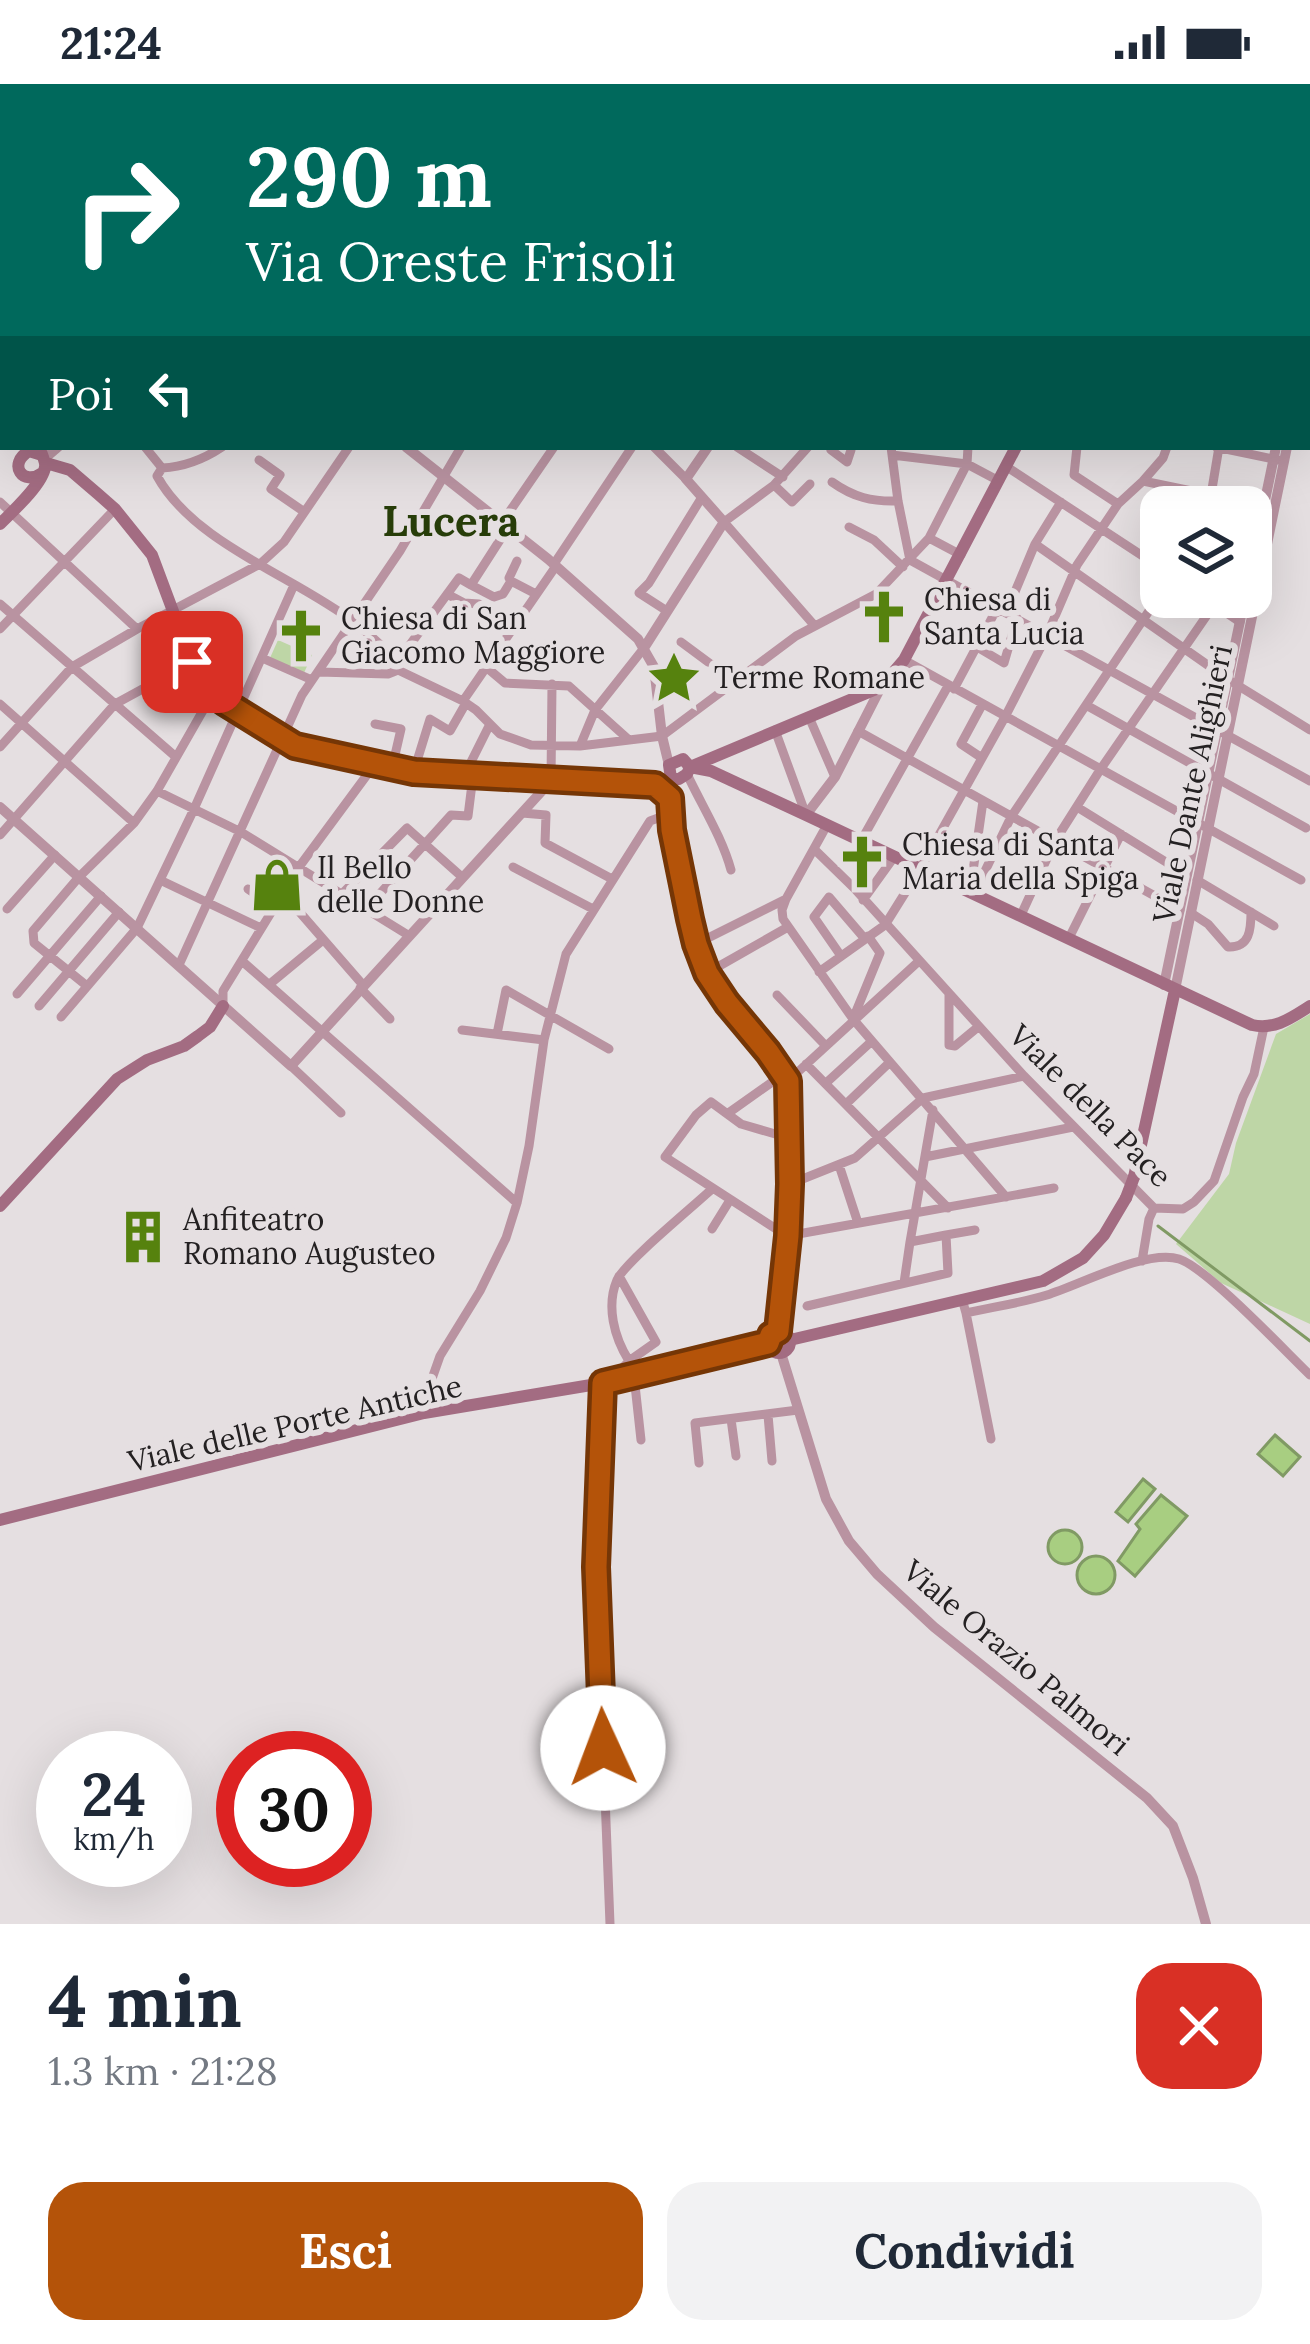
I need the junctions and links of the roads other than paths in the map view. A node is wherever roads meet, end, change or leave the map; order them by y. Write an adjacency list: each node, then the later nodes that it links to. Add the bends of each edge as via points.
1 (147, 450): 27 (street)
2 (217, 450): 27 (street)
3 (347, 450): 45 (street)
4 (410, 450): 28 (street)
5 (459, 450): 28 (street)
6 (552, 450): 48 (street)
7 (630, 450): 59 (street)
8 (657, 450): 29 (street)
9 (706, 450): 29 (street)
10 (741, 450): 30 (street)
11 (805, 450): 30 (street)
12 (831, 450): 13 (street, via 847,462)
13 (851, 450)
14 (968, 450): 26 (street)
15 (1077, 450): 42 (street, via 1074,475)
16 (1166, 450): 32 (street)
17 (1218, 450): 36 (street)
18 (1238, 450): 21 (street)
19 (892, 451): 20 (street); 40 (street)
20 (924, 452): 26 (street)
21 (1278, 456): 37 (street, Viale Dante Alighieri); 97 (street, Viale Dante Alighieri)
22 (1011, 457): 31 (main road); 41 (street)
23 (21, 458): 24 (main road, via 28,451); 24 (main road, via 30,478); 38 (main road)
24 (43, 459): 38 (main road); 44 (main road, via 70,470)
25 (259, 460): 45 (street, via 280,475 271,489)
26 (967, 464): 31 (street); 51 (street)
27 (162, 468): 57 (street, via 162,485 200,525)
28 (443, 477): 48 (street); 78 (street)
29 (686, 479): 39 (street)
30 (778, 481): 34 (street, via 792,502); 46 (street)
31 (1000, 481): 55 (main road)
32 (1143, 481): 35 (street); 42 (street)
33 (832, 482): 40 (street, via 875,502)
34 (810, 484)
35 (1160, 486)
36 (1212, 486)
37 (1271, 486)
38 (27, 497): 43 (main road)
39 (702, 497): 46 (street); 69 (street, via 639,593)
40 (898, 501): 58 (street)
41 (1061, 502): 50 (street); 52 (street)
42 (1118, 504): 50 (street)
43 (6, 507): 47 (main road); 56 (street)
44 (115, 509): 56 (street); 71 (main road, via 152,555)
45 (303, 512): 57 (street)
46 (724, 522): 69 (street); 80 (street)
47 (0, 524)
48 (504, 526): 53 (street); 59 (street)
49 (849, 527): 58 (street)
50 (1100, 527): 54 (street); 60 (street)
51 (928, 538): 55 (street); 58 (street)
52 (1035, 544): 60 (street); 70 (street)
53 (496, 546): 62 (street, via 512,557); 64 (street)
54 (1140, 554)
55 (962, 555): 61 (main road)
56 (64, 562): 72 (street); 82 (street)
57 (260, 564): 63 (street); 71 (street)
58 (906, 564): 61 (street); 80 (street, via 876,595)
59 (555, 565): 66 (street); 86 (street)
60 (1074, 571): 77 (street); 83 (street)
61 (947, 580): 70 (street); 89 (main road)
62 (511, 581): 64 (street, via 494,597); 66 (street)
63 (294, 585): 78 (street); 88 (street)
64 (471, 585): 65 (street, via 459,578)
65 (447, 593): 68 (street); 91 (street)
66 (536, 594): 93 (street)
67 (0, 604): 72 (street)
68 (479, 604)
69 (667, 610): 86 (street)
70 (1004, 610): 73 (street); 85 (street)
71 (173, 612): 82 (street); 90 (main road)
72 (13, 615): 81 (street); 92 (street)
73 (1016, 618): 83 (street); 85 (street, via 1004,663)
74 (1205, 618): 87 (street)
75 (1234, 618): 79 (street)
76 (1241, 618): 79 (street, Viale Dante Alighieri)
77 (1143, 619): 87 (street); 94 (street)
78 (353, 622): 91 (street); 95 (street)
79 (1240, 622): 97 (street, Viale Dante Alighieri)
80 (814, 626): 96 (street)
81 (0, 629)
82 (137, 629): 92 (street)
83 (1047, 635): 94 (street); 111 (street)
84 (681, 642): 96 (street)
85 (977, 647): 100 (street)
86 (644, 648): 108 (street); 120 (street)
87 (1184, 648): 97 (street); 102 (street)
88 (262, 658): 95 (street); 109 (street)
89 (904, 660): 99 (main road); 100 (street)
90 (192, 662): 101 (main road); 104 (street)
91 (398, 665): 95 (street, via 388,674); 106 (street)
92 (72, 667): 104 (street); 112 (street)
93 (486, 667): 98 (street, via 506,683); 106 (street)
94 (1109, 671): 102 (street); 107 (street)
95 (316, 676): 121 (street)
96 (734, 682): 120 (street)
97 (1233, 683): 117 (street); 119 (street, Viale Dante Alighieri)
98 (552, 684): 108 (street, via 569,686); 126 (street)
99 (881, 687): 110 (main road); 118 (street)
100 (951, 687): 105 (street); 129 (street)
101 (213, 693): 109 (main road); 127 (street)
102 (1151, 695): 115 (street); 119 (street)
103 (0, 704): 112 (street)
104 (115, 704): 127 (street); 130 (street)
105 (982, 704): 111 (street); 128 (street, via 961,744)
106 (468, 705): 114 (street); 131 (street, via 449,731 430,719)
107 (1086, 705): 115 (street); 125 (street)
108 (595, 710): 122 (street); 123 (street)
109 (238, 712): 121 (main road); 149 (street)
110 (809, 717): 116 (main road); 137 (street)
111 (1005, 717): 125 (street); 128 (street)
112 (22, 723): 124 (street); 130 (street)
113 (375, 724): 133 (street, via 401,728)
114 (490, 724): 126 (street); 136 (street)
115 (1128, 729): 135 (street); 138 (street)
116 (775, 730): 134 (main road); 152 (street)
117 (1310, 730)
118 (858, 731): 129 (street); 137 (street)
119 (1222, 734): 138 (street, Viale Dante Alighieri); 140 (street)
120 (662, 736): 122 (street); 134 (street)
121 (282, 740): 132 (main road); 159 (street)
122 (628, 740): 123 (street)
123 (577, 746): 126 (street)
124 (0, 747)
125 (1058, 747): 135 (street); 153 (street)
126 (551, 748): 139 (street)
127 (176, 758): 143 (street)
128 (982, 758): 142 (street)
129 (907, 759): 142 (street); 162 (street)
130 (65, 761): 154 (street); 155 (street)
131 (417, 761)
132 (375, 764): 133 (main road); 170 (street)
133 (392, 768): 136 (main road)
134 (680, 770): 141 (main road); 145 (street); 152 (main road, via 711,771); 172 (street)
135 (1100, 770): 148 (street); 157 (street)
136 (469, 776): 139 (main road); 164 (street, via 468,816 451,815)
137 (835, 777): 144 (street)
138 (1213, 777): 157 (street, Viale Dante Alighieri); 158 (street)
139 (551, 781): 141 (main road); 150 (street)
140 (1310, 781)
141 (655, 785): 145 (street)
142 (964, 790): 146 (street); 171 (street)
143 (157, 791): 149 (street); 155 (street)
144 (826, 792): 152 (street); 156 (street)
145 (670, 798): 151 (street)
146 (983, 801): 153 (street); 181 (street)
147 (0, 807): 154 (street)
148 (1077, 807): 160 (street); 163 (street)
149 (194, 809): 159 (street); 177 (street)
150 (522, 813): 174 (street); 176 (street, via 546,815 545,843)
151 (670, 814): 176 (street, via 650,821); 204 (street)
152 (806, 815): 156 (main road)
153 (1011, 817): 163 (street); 181 (street)
154 (14, 819): 161 (street); 166 (street)
155 (134, 823): 173 (street)
156 (827, 825): 162 (main road); 165 (street)
157 (1203, 827): 175 (street, Viale Dante Alighieri); 178 (street)
158 (1306, 828)
159 (241, 832): 170 (street); 186 (street)
160 (1120, 834): 169 (street); 175 (street)
161 (0, 835)
162 (861, 841): 167 (main road)
163 (1055, 841): 169 (street); 194 (street)
164 (425, 844): 174 (street); 182 (street, via 407,828); 189 (street)
165 (814, 849): 184 (street); 185 (street, Viale della Pace)
166 (55, 855): 173 (street); 188 (street)
167 (894, 857): 171 (main road); 185 (street)
168 (513, 867): 190 (street)
169 (1104, 867): 192 (street); 202 (street)
170 (299, 868): 180 (street); 182 (street)
171 (920, 869): 181 (main road); 195 (street)
172 (731, 870)
173 (79, 877): 183 (street); 205 (street, via 33,931)
174 (462, 877): 200 (street)
175 (1192, 878): 192 (street, Viale Dante Alighieri); 193 (street)
176 (612, 879): 190 (street)
177 (160, 880): 186 (street); 198 (street)
178 (1301, 880)
179 (248, 889): 187 (street)
180 (283, 893): 187 (street); 203 (street)
181 (972, 893): 194 (main road)
182 (342, 894): 189 (street)
183 (100, 896): 191 (street); 205 (street)
184 (786, 899): 197 (street); 204 (street)
185 (863, 900): 195 (street, Viale della Pace)
186 (208, 903): 199 (street); 209 (street)
187 (274, 907): 199 (street)
188 (7, 909)
189 (366, 909): 200 (street)
190 (593, 909): 223 (street, via 566,953)
191 (119, 912): 198 (street); 210 (street)
192 (1185, 912): 193 (street, via 1237,948); 216 (street, Viale Dante Alighieri)
193 (1251, 912): 196 (street)
194 (1021, 915): 202 (main road)
195 (885, 925): 201 (street); 208 (street, Viale della Pace)
196 (1274, 926)
197 (788, 927): 211 (street); 212 (street)
198 (137, 928): 209 (street); 214 (street)
199 (262, 928): 207 (street)
200 (408, 935): 215 (street)
201 (866, 937): 206 (street); 206 (street, via 829,897 814,917); 226 (street, via 880,953)
202 (1069, 938): 216 (main road)
203 (323, 940): 213 (street); 215 (street)
204 (696, 944): 212 (street)
205 (49, 956): 210 (street); 217 (street)
206 (841, 956): 211 (street)
207 (242, 961): 213 (street); 221 (street)
208 (919, 961): 219 (street, Viale della Pace); 226 (street)
209 (179, 965): 221 (street)
210 (68, 971): 214 (street); 220 (street)
211 (819, 972): 226 (street)
212 (707, 973): 240 (street)
213 (271, 983): 229 (street)
214 (87, 986): 224 (street)
215 (361, 987): 225 (street); 229 (street)
216 (1169, 987): 228 (main road); 274 (main road, bridge, via 1134,1178 1095,1247 1043,1281)
217 (17, 994)
218 (777, 994): 234 (street)
219 (949, 995): 227 (street, Viale della Pace); 227 (street, Viale della Pace, via 949,1045)
220 (39, 1006)
221 (223, 1006): 238 (street); 260 (main road, via 184,1046 118,1079)
222 (1310, 1006): 228 (main road)
223 (550, 1015): 231 (street, via 506,990); 232 (street); 235 (street)
224 (62, 1017)
225 (390, 1018)
226 (853, 1018): 233 (street); 234 (street)
227 (978, 1027): 239 (street, Viale della Pace)
228 (1264, 1027): 262 (street, Viale della Pace, via 1214,1181 1183,1209)
229 (322, 1029): 238 (street); 259 (street)
230 (462, 1030): 231 (street)
231 (497, 1034): 232 (street)
232 (544, 1040): 259 (street)
233 (872, 1041): 236 (street); 241 (street)
234 (825, 1046): 237 (street)
235 (610, 1049)
236 (890, 1062): 242 (street); 243 (street)
237 (806, 1064): 240 (street); 241 (street)
238 (291, 1066): 245 (street)
239 (1024, 1076): 242 (street); 247 (street, Viale della Pace)
240 (781, 1081): 246 (street); 249 (street)
241 (826, 1084): 243 (street)
242 (923, 1098): 244 (street); 248 (street)
243 (845, 1104): 248 (street)
244 (933, 1110): 250 (street); 251 (street)
245 (341, 1113)
246 (728, 1114): 249 (street); 255 (street, via 711,1102 665,1156)
247 (1073, 1126): 250 (street); 262 (street, Viale della Pace)
248 (879, 1137): 252 (street); 253 (street)
249 (789, 1138): 254 (street)
250 (967, 1148): 251 (street); 257 (street)
251 (925, 1157): 253 (street)
252 (839, 1165): 254 (street); 264 (street)
253 (920, 1180): 261 (street); 263 (street)
254 (790, 1184): 268 (street)
255 (712, 1188): 258 (street); 271 (street)
256 (1054, 1188): 257 (street)
257 (1006, 1197): 261 (street)
258 (730, 1200): 265 (street); 268 (street)
259 (517, 1203): 283 (street, via 480,1291 440,1357)
260 (0, 1206)
261 (947, 1208): 263 (street)
262 (1154, 1208): 270 (street)
263 (914, 1213): 264 (street); 269 (street)
264 (859, 1223): 268 (street)
265 (712, 1229)
266 (976, 1230): 267 (street)
267 (946, 1235): 269 (street); 272 (street, via 948,1273)
268 (788, 1236): 275 (street)
269 (910, 1242): 272 (street)
270 (1142, 1261): 274 (street, via 1044,1296); 279 (street, via 1183,1260)
271 (619, 1276): 278 (street, via 610,1304); 278 (street, via 656,1342)
272 (904, 1283): 273 (street)
273 (807, 1306)
274 (964, 1306): 276 (main road); 286 (street)
275 (773, 1337): 276 (main road); 277 (main road, via 772,1351); 280 (main road, Viale delle Porte Antiche)
276 (790, 1340): 277 (main road)
277 (781, 1353): 282 (street, Viale Orazio Palmori)
278 (629, 1360): 281 (street)
279 (1310, 1375)
280 (634, 1376): 281 (main road, Viale delle Porte Antiche); 287 (street)
281 (606, 1382): 283 (main road, Viale delle Porte Antiche); 292 (street, via 596,1567)
282 (798, 1410): 284 (street); 293 (street, Viale Orazio Palmori, via 826,1499 849,1541 934,1627 1147,1798 1173,1826)
283 (424, 1413): 291 (main road, Viale delle Porte Antiche)
284 (768, 1415): 285 (street); 289 (street)
285 (731, 1419): 288 (street); 290 (street, via 695,1423)
286 (991, 1439)
287 (641, 1440)
288 (736, 1456)
289 (772, 1461)
290 (699, 1463)
291 (0, 1520)
292 (610, 1924)
293 (1206, 1924)

